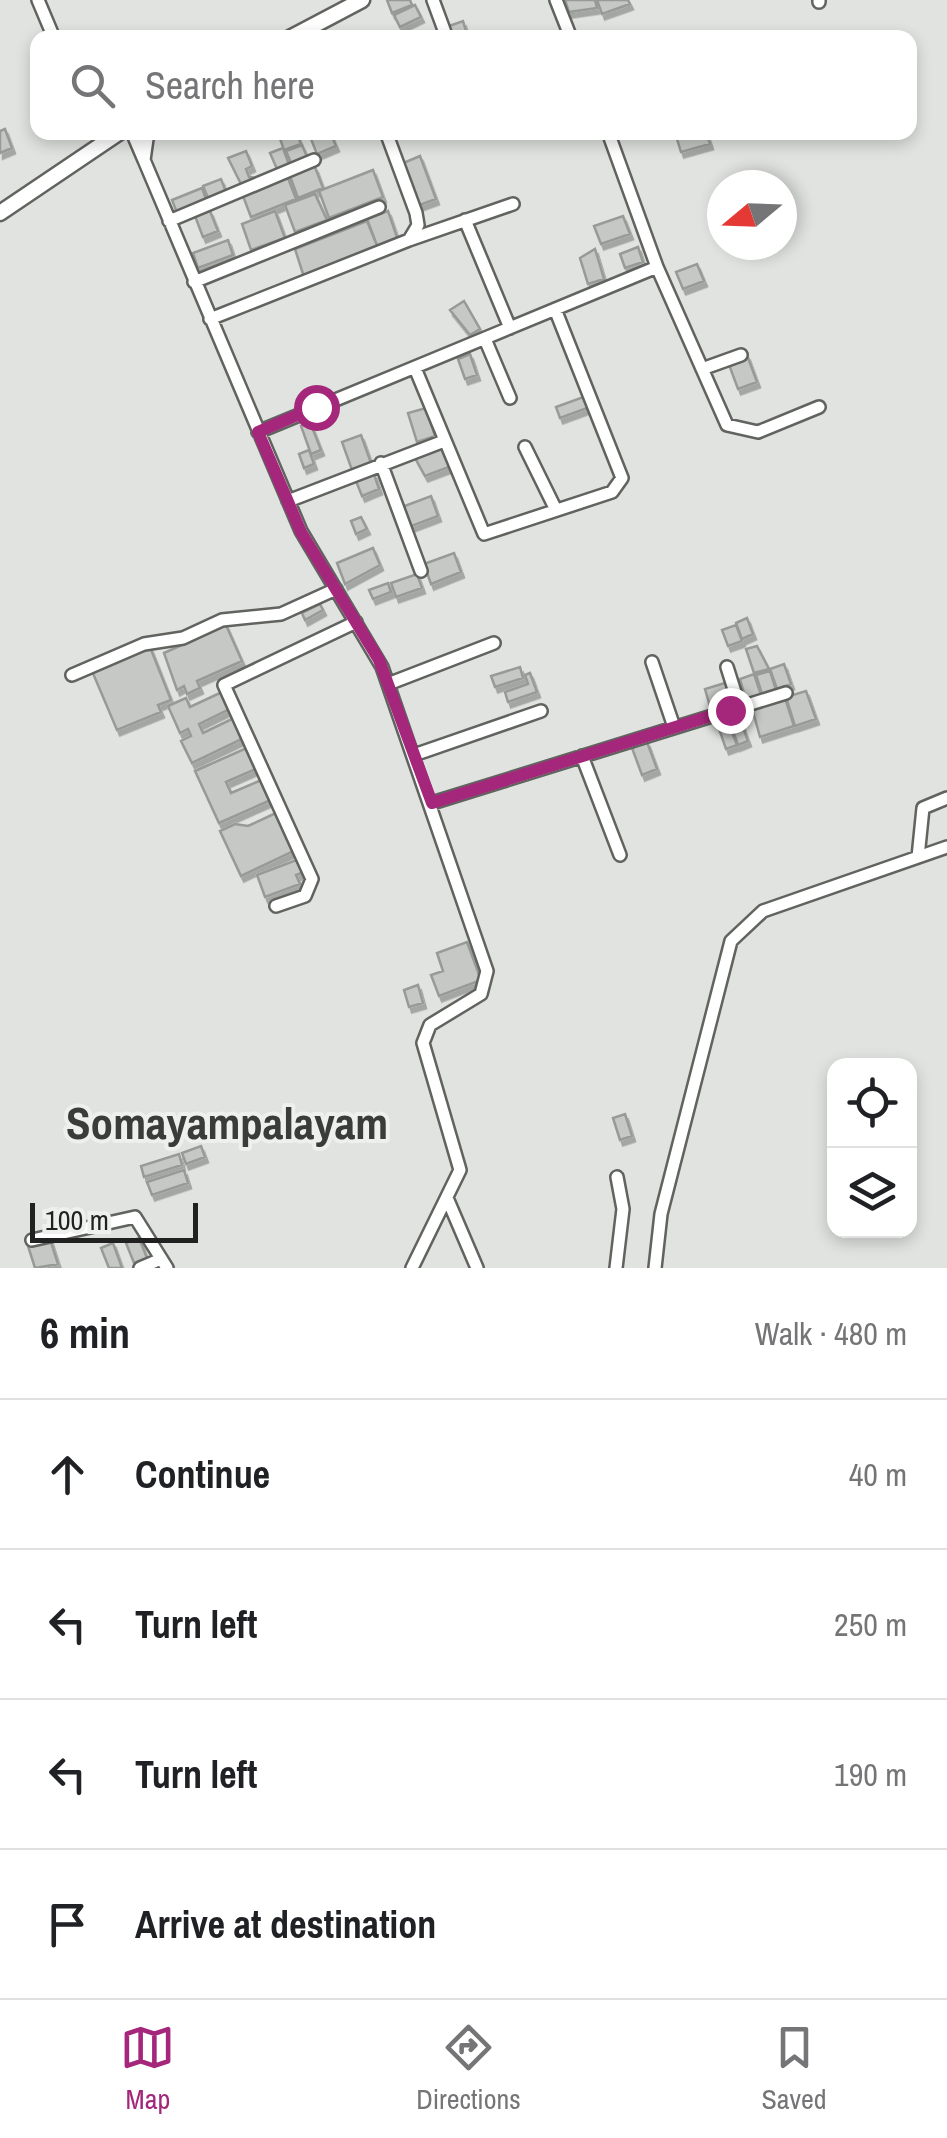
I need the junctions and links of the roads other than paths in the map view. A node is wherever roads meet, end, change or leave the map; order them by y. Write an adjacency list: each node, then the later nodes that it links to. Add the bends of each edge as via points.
1 (38, 0): 5 (street)
2 (362, 0): 6 (street)
3 (433, 0): 7 (street)
4 (556, 0): 8 (street)
5 (51, 30)
6 (305, 30)
7 (444, 30)
8 (568, 30)
9 (95, 140): 18 (street)
10 (135, 140): 14 (street)
11 (147, 140): 14 (street)
12 (389, 140): 21 (street, via 416,213 418,225)
13 (611, 140): 22 (street)
14 (144, 160): 20 (street)
15 (314, 160): 20 (street)
16 (513, 204): 19 (street)
17 (380, 207): 23 (street)
18 (0, 213)
19 (465, 220): 21 (street); 26 (street)
20 (169, 221): 23 (street)
21 (408, 240): 25 (street)
22 (657, 267): 24 (street); 30 (street)
23 (194, 282): 25 (street)
24 (555, 309): 26 (street); 38 (street, via 622,478 612,492)
25 (210, 320): 33 (street)
26 (510, 328): 27 (street)
27 (485, 339): 29 (street); 31 (street)
28 (741, 355): 30 (street)
29 (416, 368): 33 (street); 34 (street)
30 (702, 369): 32 (street, via 727,425 758,432)
31 (510, 398)
32 (818, 408)
33 (258, 432): 37 (street)
34 (444, 441): 36 (street); 38 (street, via 484,534)
35 (525, 447): 38 (street)
36 (381, 464): 37 (street); 39 (street)
37 (288, 501): 40 (street)
38 (556, 510)
39 (422, 571)
40 (336, 589): 41 (street); 45 (street, via 281,614 222,620 183,638 144,644)
41 (356, 622): 46 (street); 58 (street, via 224,685 312,879 304,896)
42 (494, 643): 46 (street)
43 (652, 662): 50 (street)
44 (727, 667): 48 (street)
45 (72, 675)
46 (388, 684): 51 (street)
47 (786, 692): 48 (street)
48 (739, 705): 50 (street)
49 (541, 711): 51 (street)
50 (674, 727): 52 (street)
51 (414, 755): 54 (street)
52 (582, 756): 54 (street); 56 (street)
53 (947, 798): 57 (street, via 923,808)
54 (432, 803): 60 (street, via 488,980 481,994 430,1025 422,1043 460,1167)
55 (947, 847): 57 (street)
56 (620, 855)
57 (918, 857): 67 (street, via 763,911 731,941 661,1214)
58 (276, 906)
59 (617, 1176): 66 (street, via 623,1209)
60 (447, 1198): 64 (street); 65 (street)
61 (32, 1240): 62 (street, via 135,1217)
62 (164, 1264): 63 (street)
63 (140, 1268)
64 (412, 1268)
65 (476, 1268)
66 (616, 1268)
67 (655, 1268)

